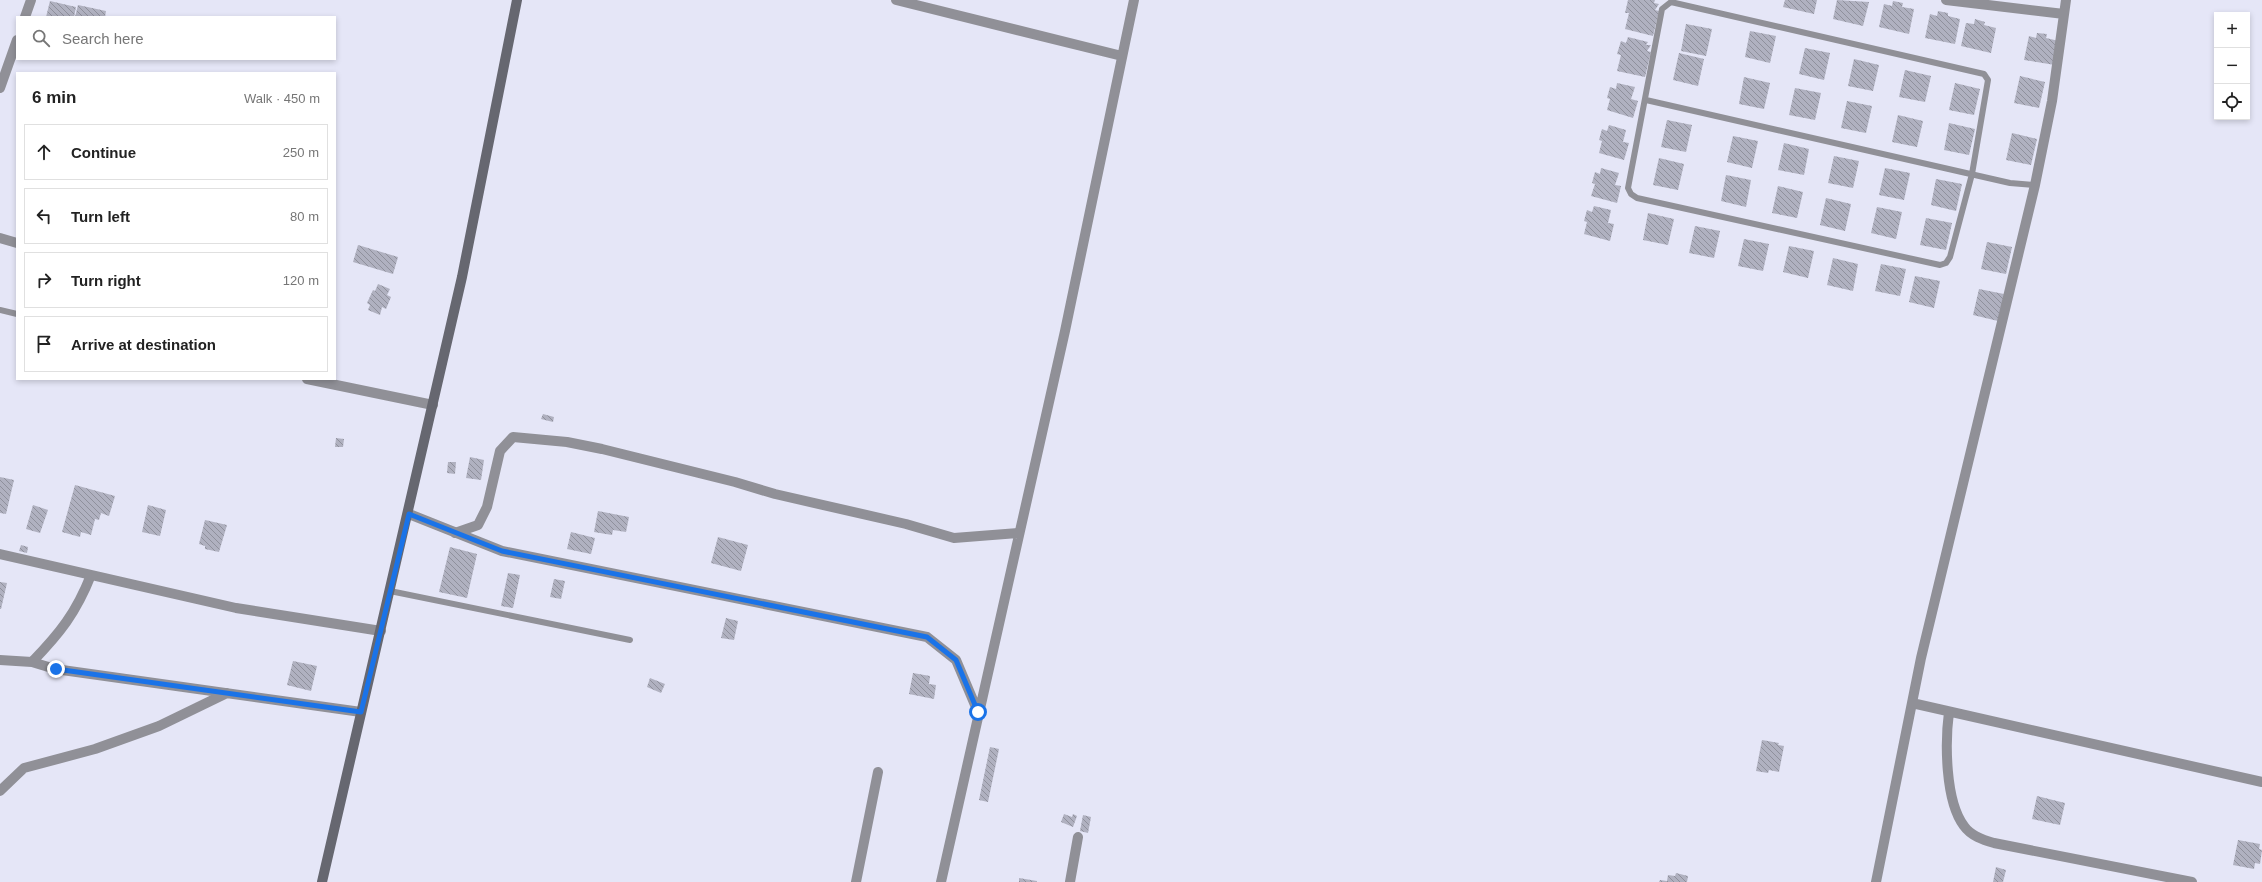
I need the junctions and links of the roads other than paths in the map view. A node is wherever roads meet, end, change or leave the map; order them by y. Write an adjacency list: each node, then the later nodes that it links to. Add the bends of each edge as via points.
1 (32, 0): 8 (street)
2 (517, 0): 20 (street, via 462,276)
3 (896, 0): 10 (street)
4 (1134, 0): 10 (street)
5 (1946, 0): 7 (street)
6 (2066, 0): 7 (street)
7 (2064, 14): 14 (street, via 2052,101)
8 (25, 16)
9 (16, 43): 11 (street)
10 (1122, 56): 23 (street, via 1065,331)
11 (0, 88)
12 (1646, 100): 13 (lane); 13 (lane, via 1628,188 1637,198 1940,265 1946,263 1950,257); 13 (lane, via 1662,8 1671,2 1978,71 1988,80)
13 (1972, 174): 14 (lane, via 2010,183)
14 (2036, 185): 32 (street)
15 (0, 238): 16 (street)
16 (16, 242)
17 (0, 310): 18 (lane)
18 (16, 314)
19 (311, 380): 20 (street)
20 (433, 405): 21 (street)
21 (409, 514): 22 (street); 26 (street)
22 (454, 533): 23 (street, via 478,526 487,507 500,451 513,437 567,442 602,449 954,538); 34 (street, via 502,551 927,637 956,660)
23 (1019, 533): 34 (street)
24 (0, 554): 25 (street)
25 (91, 576): 27 (street, via 236,608); 30 (street, via 79,604 65,626)
26 (390, 591): 27 (street); 28 (lane)
27 (381, 631): 33 (street)
28 (630, 640)
29 (0, 660): 30 (street)
30 (32, 662): 31 (street, via 56,669)
31 (226, 693): 33 (street); 38 (street, via 159,726 95,749 24,768)
32 (1912, 703): 35 (street); 44 (street)
33 (361, 712): 40 (street)
34 (978, 712): 42 (street)
35 (1949, 712): 37 (street); 45 (street, via 1948,752 1955,811 1964,827 1972,834 1994,843)
36 (878, 772): 41 (street)
37 (2262, 782)
38 (0, 791)
39 (1078, 838): 43 (street)
40 (322, 882)
41 (856, 882)
42 (941, 882)
43 (1070, 882)
44 (1876, 882)
45 (2192, 882)

